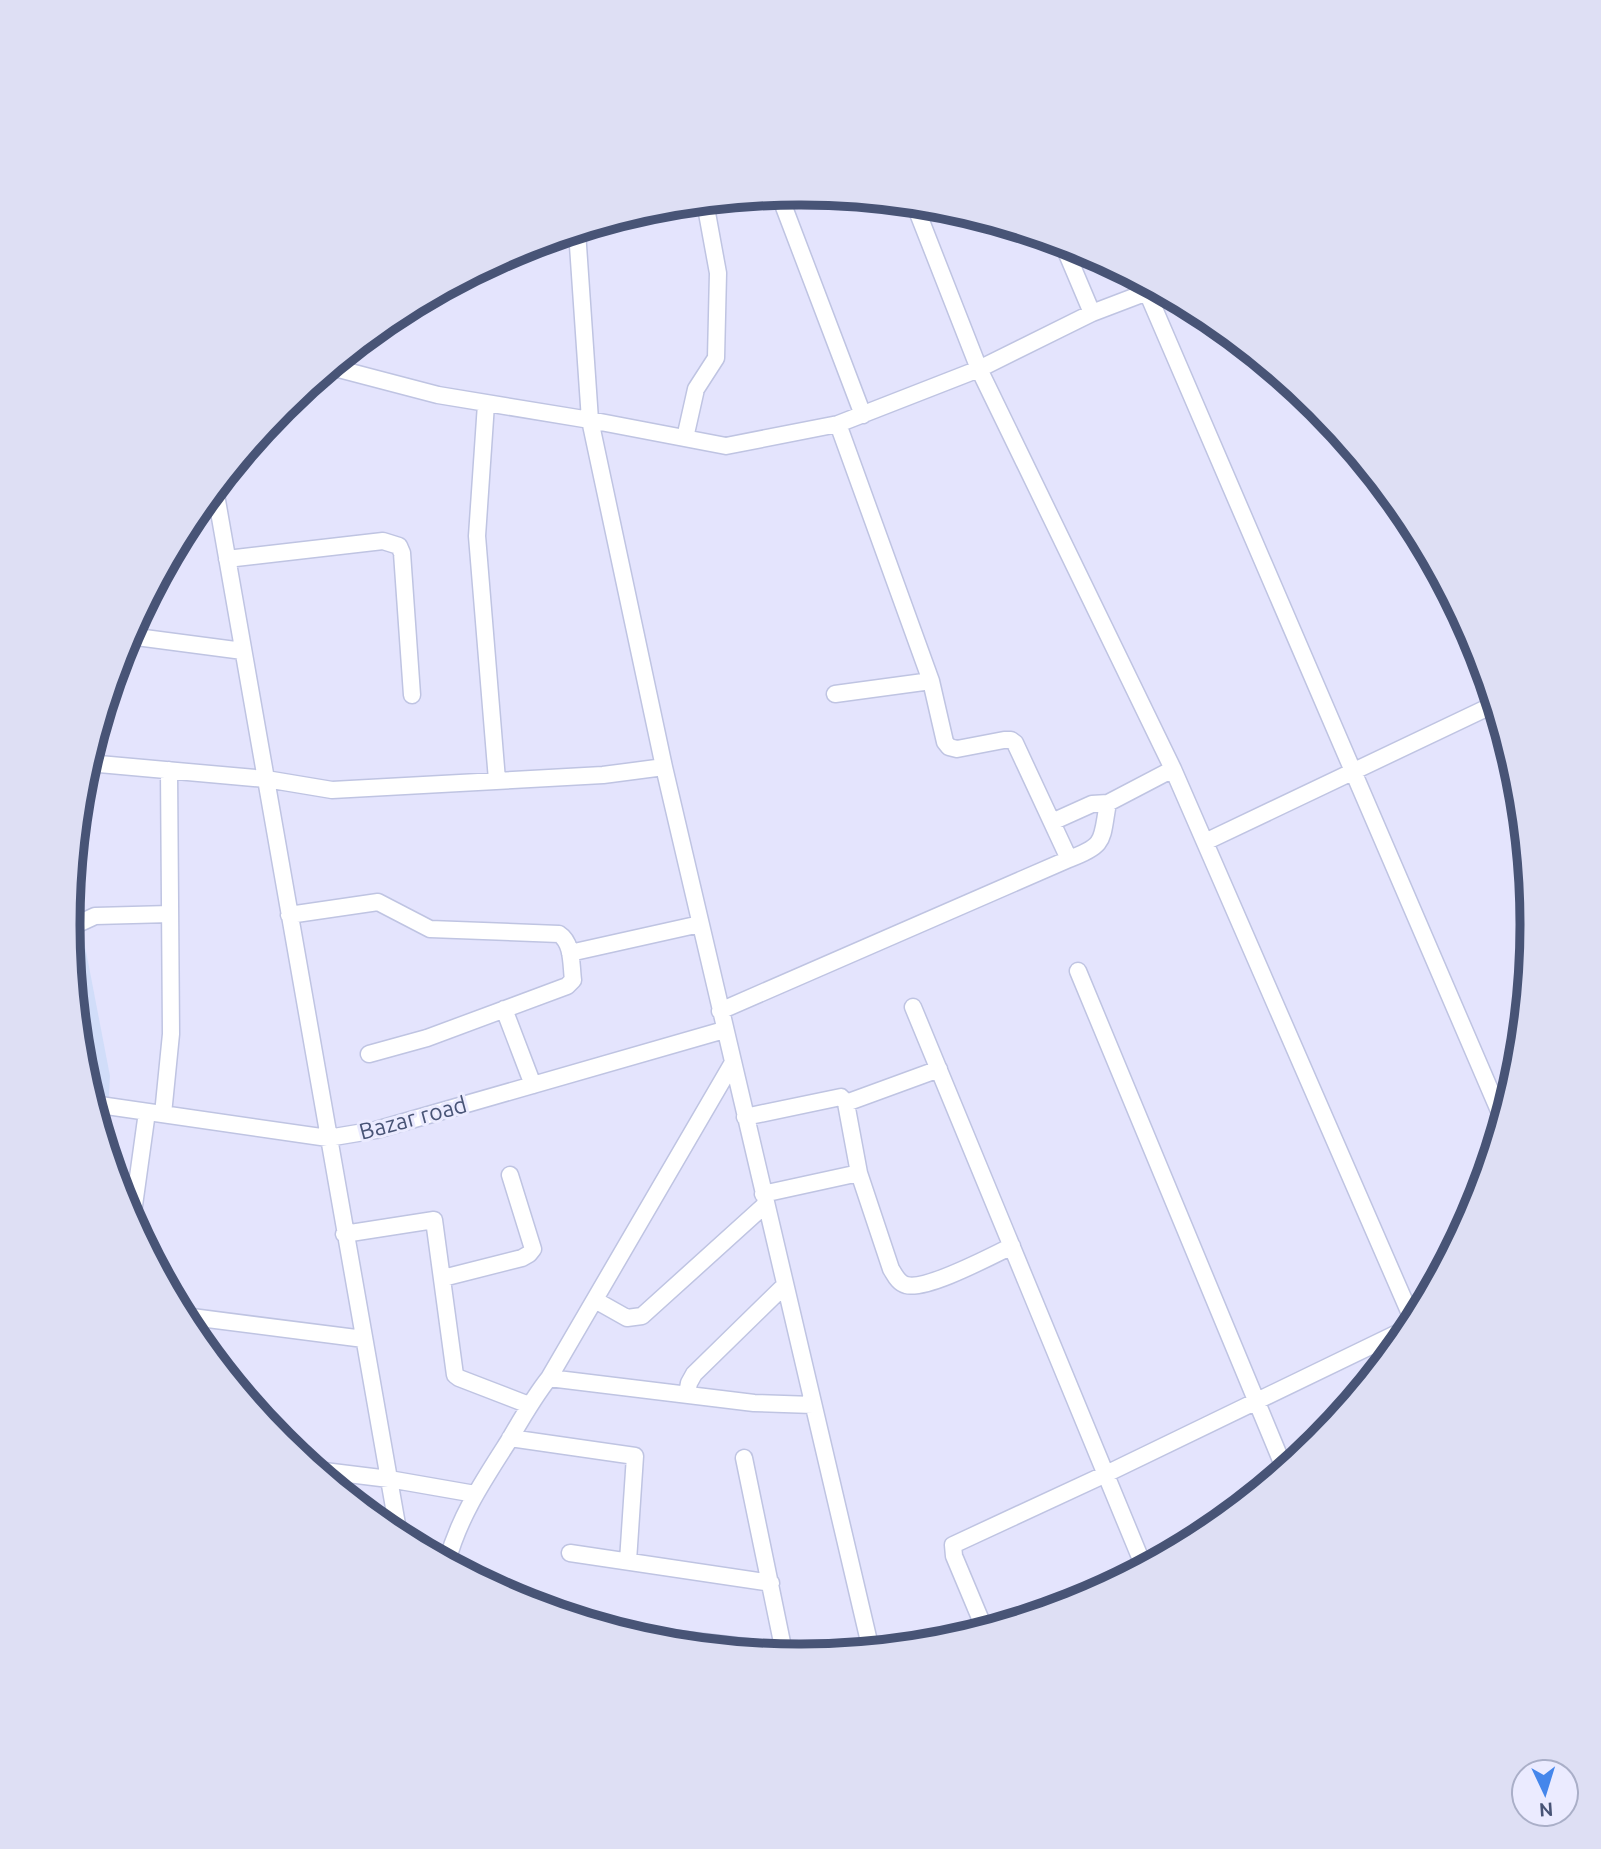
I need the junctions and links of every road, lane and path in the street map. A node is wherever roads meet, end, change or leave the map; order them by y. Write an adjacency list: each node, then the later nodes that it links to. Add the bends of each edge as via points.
1 (783, 205): 12 (street)
2 (707, 211): 15 (street, via 718,273 716,358 696,389)
3 (918, 215): 9 (street)
4 (578, 240): 13 (street)
5 (1068, 256): 8 (street)
6 (1145, 293): 8 (street)
7 (1155, 298): 28 (street)
8 (1092, 313): 9 (street)
9 (979, 369): 12 (street); 26 (street)
10 (341, 371): 11 (street)
11 (486, 404): 13 (street); 30 (street, via 477,536)
12 (863, 415): 14 (street)
13 (590, 420): 15 (street); 25 (street)
14 (838, 424): 15 (street, via 726,446); 20 (street)
15 (685, 438)
16 (217, 502): 17 (street)
17 (227, 559): 19 (street); 22 (street, via 383,541 399,546)
18 (140, 638): 19 (street)
19 (243, 652): 29 (street)
20 (931, 681): 21 (street); 32 (street, via 947,746 1016,743)
21 (835, 694)
22 (412, 695)
23 (1487, 708): 28 (street)
24 (99, 763): 27 (street)
25 (664, 766): 30 (street, via 603,775); 38 (street)
26 (1173, 769): 31 (street); 33 (street)
27 (169, 770): 29 (street); 35 (street)
28 (1353, 772): 33 (street); 51 (street)
29 (265, 779): 30 (street, via 332,790); 36 (street)
30 (497, 780)
31 (1108, 803): 32 (street, via 1078,808); 34 (street, via 1100,841 1092,850)
32 (1052, 822): 34 (street)
33 (1205, 842): 64 (street)
34 (1069, 859): 43 (street)
35 (170, 914): 37 (street, via 95,916); 52 (street, via 171,1034)
36 (289, 915): 39 (street, via 378,902 430,929 559,934); 54 (street)
37 (80, 923)
38 (700, 924): 39 (street); 43 (street)
39 (570, 953): 42 (street, via 572,980 567,986)
40 (1078, 971): 70 (street)
41 (913, 1007): 47 (street)
42 (504, 1009): 45 (street); 48 (street)
43 (720, 1011): 44 (street)
44 (724, 1030): 46 (street); 48 (street, Bazar road)
45 (369, 1054)
46 (733, 1064): 53 (street); 63 (street)
47 (939, 1069): 49 (street); 60 (street)
48 (533, 1085): 54 (street, Bazar road, via 376,1130)
49 (846, 1103): 53 (street, via 837,1097); 55 (street)
50 (104, 1106): 52 (street, Bazar road)
51 (1497, 1106)
52 (155, 1113): 54 (street, Bazar road); 58 (street)
53 (745, 1117): 57 (street)
54 (328, 1138): 59 (street)
55 (859, 1173): 57 (street); 60 (street, via 891,1269 907,1286 949,1276)
56 (510, 1175): 61 (street, via 533,1248 522,1258)
57 (764, 1199): 62 (street); 63 (street, via 642,1316 627,1318)
58 (136, 1202)
59 (344, 1234): 61 (street, via 434,1220); 67 (street)
60 (1012, 1246): 77 (street)
61 (443, 1278): 71 (street, via 458,1378)
62 (785, 1285): 69 (street, via 694,1374); 72 (street)
63 (594, 1300): 68 (street)
64 (1407, 1312)
65 (198, 1319): 67 (street)
66 (1392, 1335): 70 (street)
67 (364, 1339): 78 (street)
68 (549, 1378): 69 (street); 71 (street)
69 (687, 1394): 72 (street)
70 (1257, 1400): 75 (street); 77 (street)
71 (529, 1405): 73 (street)
72 (813, 1405): 87 (street)
73 (510, 1438): 79 (street); 84 (street, via 635,1456)
74 (744, 1458): 85 (street)
75 (1281, 1460)
76 (333, 1472): 78 (street)
77 (1106, 1474): 83 (street); 86 (street, via 954,1545 954,1556)
78 (389, 1479): 79 (street); 80 (street)
79 (475, 1493): 81 (street)
80 (396, 1520)
81 (449, 1553)
82 (570, 1553): 84 (street)
83 (1141, 1558)
84 (628, 1561): 85 (street)
85 (771, 1583): 88 (street)
86 (981, 1621)
87 (869, 1641)
88 (782, 1644)

